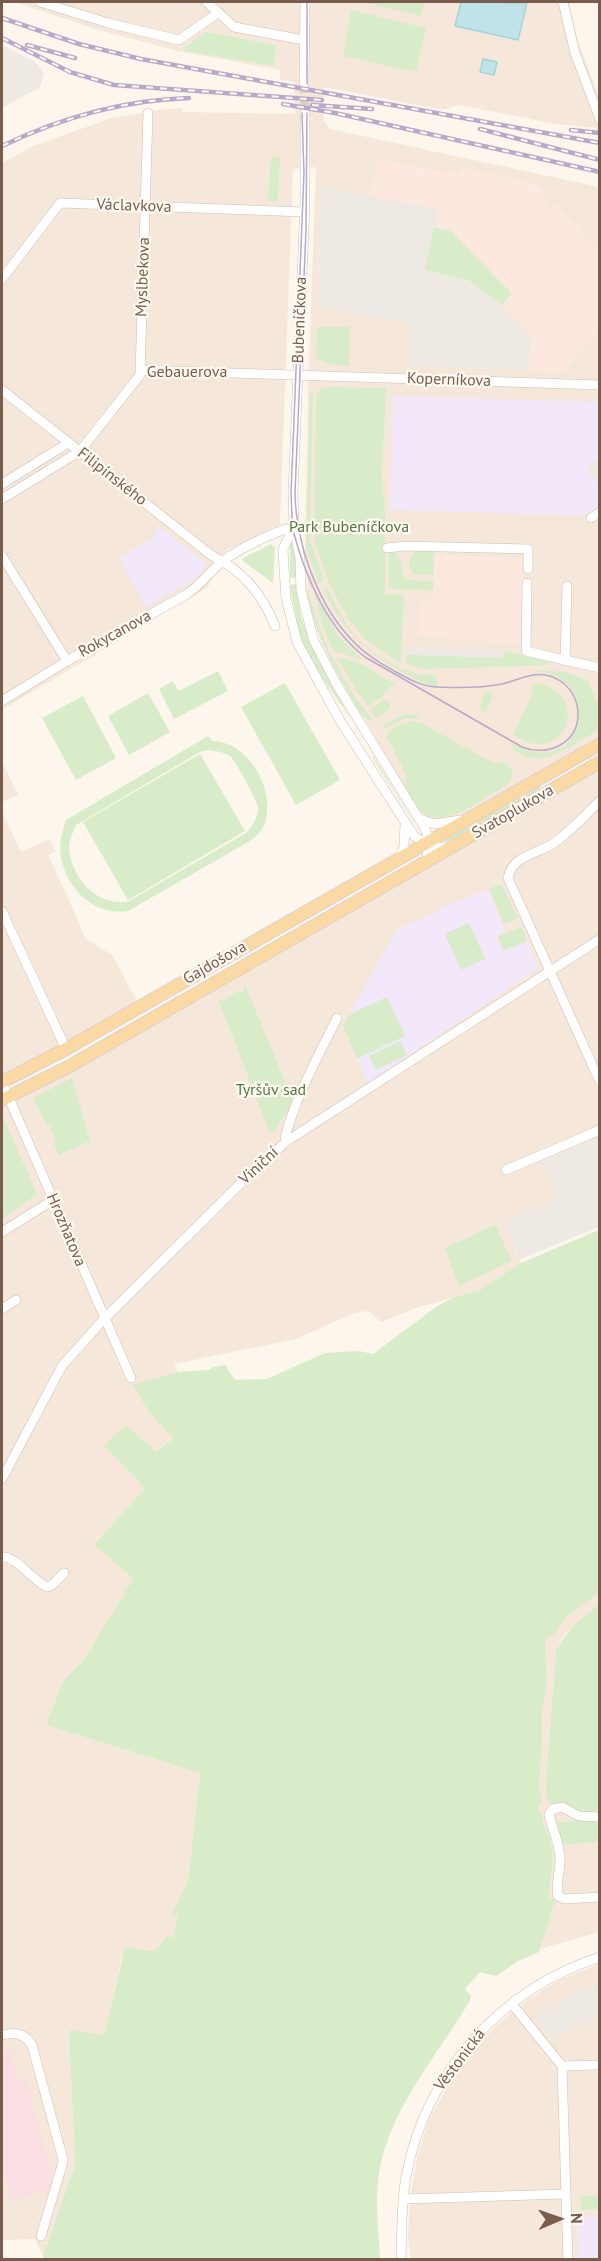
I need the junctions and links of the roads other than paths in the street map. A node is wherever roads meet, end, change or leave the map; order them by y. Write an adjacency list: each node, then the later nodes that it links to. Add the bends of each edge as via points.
1 (40, 2): 5 (street, via 179,40)
2 (207, 2): 5 (street)
3 (305, 2): 6 (street)
4 (563, 2): 10 (street, via 575,53)
5 (218, 13): 6 (street, via 234,27)
6 (304, 40): 7 (street)
7 (304, 84)
8 (147, 113): 11 (street, Myslbekova)
9 (305, 113): 12 (street, Bubeníčkova)
10 (600, 119)
11 (146, 206): 12 (street, Václavkova); 13 (street, Václavkova, via 60,203); 14 (street, Myslbekova)
12 (304, 212): 15 (street, Bubeníčkova)
13 (2, 279)
14 (140, 370): 15 (street, Gebauerova); 19 (street, Gebauerova)
15 (298, 374): 16 (street, Koperníkova); 22 (street, Bubeníčkova)
16 (600, 385)
17 (2, 390): 18 (street, Filipínského)
18 (68, 443): 19 (street, Filipínského); 20 (street)
19 (80, 451): 21 (street); 25 (street, Filipínského)
20 (2, 484)
21 (2, 499)
22 (294, 526): 25 (street); 38 (street, Bubeníčkova, via 304,605 314,641); 39 (street, Bubeníčkova, via 283,549 286,598 297,642 339,719)
23 (387, 548): 26 (street, via 528,549)
24 (2, 556): 30 (street)
25 (222, 561): 29 (street, via 236,568 258,593); 30 (street, Rokycanova, via 187,594)
26 (528, 570)
27 (527, 582): 31 (street, via 526,651)
28 (567, 586): 31 (street)
29 (275, 626)
30 (67, 661): 33 (street, Rokycanova)
31 (565, 661): 32 (street)
32 (600, 668)
33 (2, 701)
34 (600, 744): 37 (main road, Svatoplukova)
35 (600, 762): 41 (main road, Svatoplukova)
36 (600, 801): 46 (street, via 554,843 519,860 509,870 508,878)
37 (469, 818): 38 (street, via 434,824); 40 (main road, Svatoplukova)
38 (420, 819): 40 (street, Bubeníčkova, via 428,836)
39 (405, 824): 40 (street, Bubeníčkova); 42 (street, via 404,847)
40 (427, 844): 41 (street); 42 (main road, Gajdošova); 43 (street, Bubeníčkova)
41 (450, 849): 43 (main road, Svatoplukova)
42 (399, 858): 48 (main road, Gajdošova)
43 (427, 861): 51 (main road, Gajdošova, via 68,1067)
44 (2, 911): 48 (street)
45 (600, 939): 46 (street, Viniční)
46 (551, 972): 50 (street); 53 (street, Viniční)
47 (337, 1018): 53 (street, via 303,1086)
48 (66, 1049): 49 (main road, Gajdošova)
49 (2, 1082): 51 (street, Hrozňatova)
50 (600, 1082)
51 (5, 1099): 55 (street, Hrozňatova)
52 (600, 1130): 54 (street)
53 (287, 1141): 59 (street, Viniční)
54 (506, 1170)
55 (53, 1200): 56 (street); 59 (street, Hrozňatova)
56 (2, 1232)
57 (16, 1300): 58 (street)
58 (2, 1309)
59 (104, 1319): 60 (street, Hrozňatova); 61 (street, Viniční, via 62,1366)
60 (131, 1378)
61 (2, 1479)
62 (2, 1557): 63 (street, via 11,1558 47,1587)
63 (64, 1573)
64 (600, 1817): 65 (street, via 579,1816 562,1807 549,1814 560,1861 558,1896)
65 (600, 1897)
66 (600, 1957): 67 (street, Věstonická, via 557,1975)
67 (512, 2004): 70 (street); 72 (street, Věstonická, via 468,2045 440,2084 416,2138)
68 (2, 2035): 73 (street, via 18,2034 32,2045 62,2156)
69 (600, 2065): 70 (street)
70 (562, 2066): 71 (street)
71 (566, 2194): 72 (street); 75 (street)
72 (403, 2199): 74 (street, Věstonická)
73 (41, 2236)
74 (401, 2259)
75 (568, 2259)

